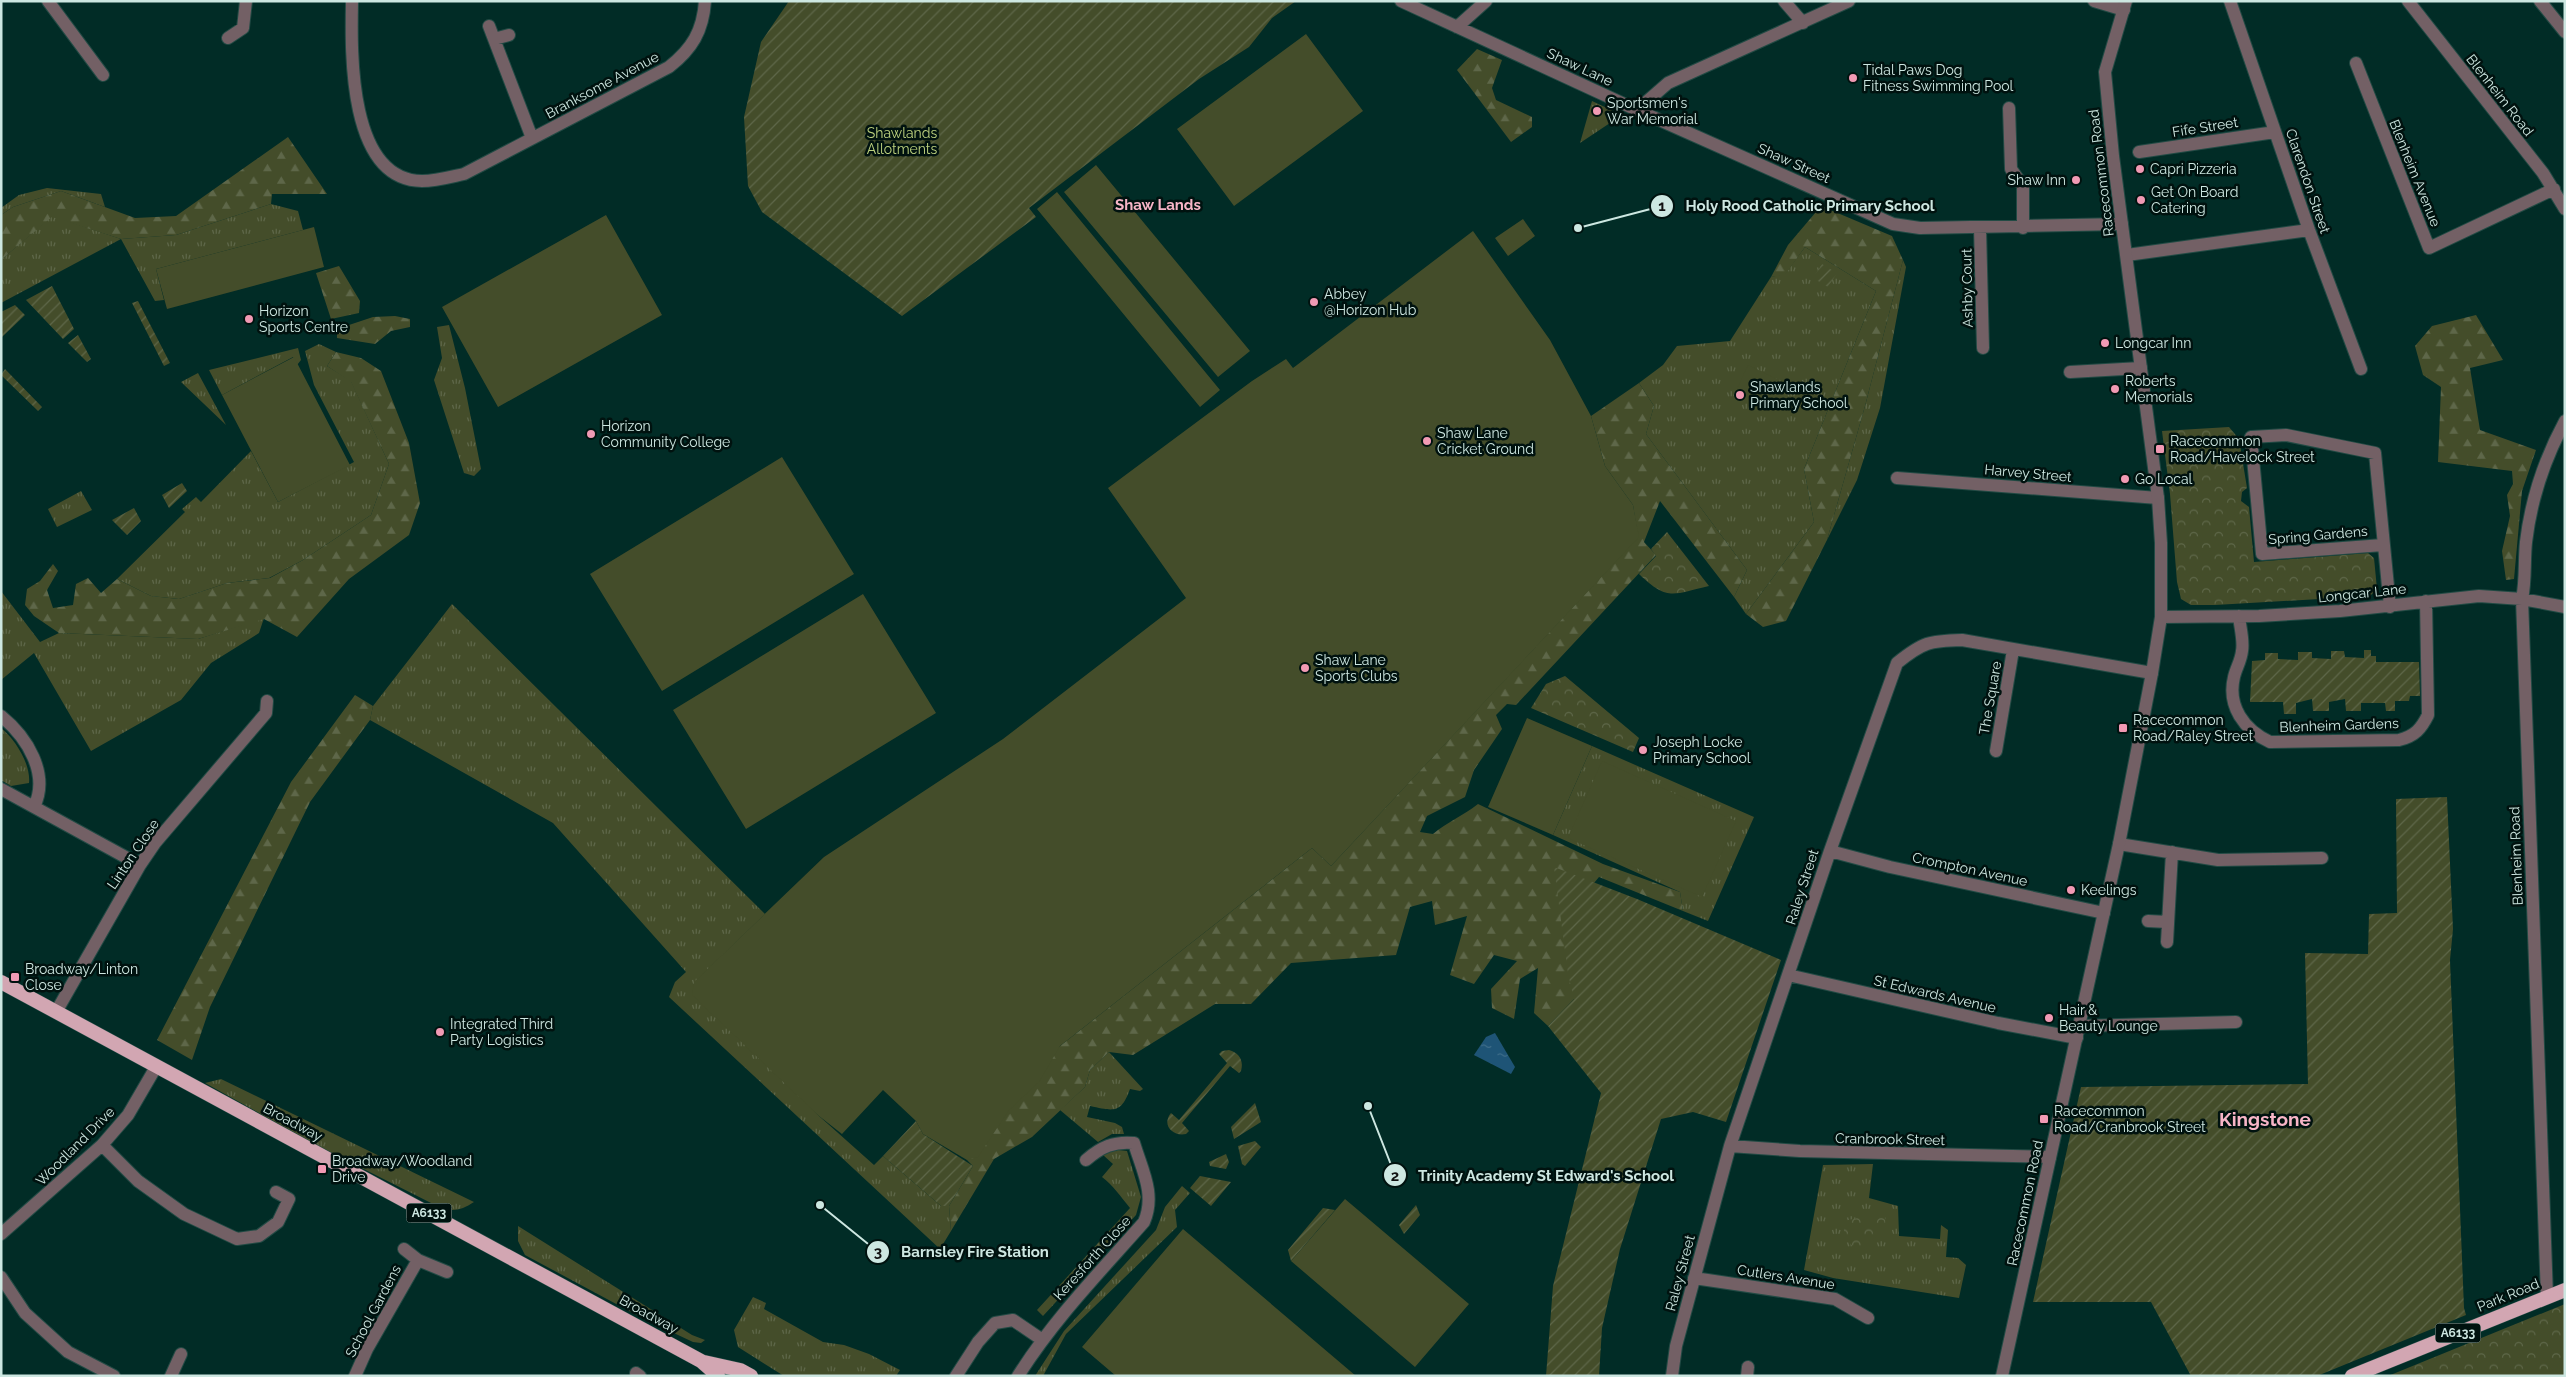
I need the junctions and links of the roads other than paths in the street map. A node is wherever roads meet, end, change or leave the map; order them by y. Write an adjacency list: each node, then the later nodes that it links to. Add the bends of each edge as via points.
1 (48, 1): 22 (street)
2 (246, 1): 19 (street, via 243,28)
3 (352, 1): 26 (street, Branksome Avenue, via 358,110 373,151 388,167 403,177 420,181 441,180 464,174)
4 (705, 1): 26 (street, Branksome Avenue, via 700,33 669,67)
5 (1401, 1): 16 (street, Shaw Lane)
6 (1486, 1): 16 (street)
7 (1784, 1): 14 (street)
8 (1849, 1): 14 (street)
9 (2094, 1): 13 (street)
10 (2230, 1): 25 (street, Clarendon Street)
11 (2408, 1): 28 (street, Blenheim Road)
12 (2540, 1): 17 (street)
13 (2125, 6): 30 (street, Racecommon Road, via 2105,72)
14 (1803, 23): 24 (street, via 1668,83)
15 (489, 26): 20 (street)
16 (1457, 27): 24 (street, Shaw Lane)
17 (2565, 32)
18 (509, 35): 20 (street)
19 (228, 38)
20 (494, 40): 26 (street)
21 (2356, 63): 28 (street, Blenheim Avenue, via 2429,248)
22 (103, 75)
23 (2010, 108): 32 (street, via 2011,169 2023,186)
24 (1637, 110): 31 (street, Shaw Street, via 1893,224 1915,228)
25 (2275, 132): 27 (street, Fife Street); 33 (street, Clarendon Street)
26 (532, 138)
27 (2139, 152)
28 (2554, 189): 29 (street, Blenheim Road)
29 (2565, 209)
30 (2122, 224): 32 (street, Shaw Street); 34 (street, Racecommon Road)
31 (1980, 228): 32 (street, Shaw Street); 35 (street, Ashby Court)
32 (2023, 228)
33 (2309, 230): 34 (street); 37 (street, Clarendon Street)
34 (2126, 255): 36 (street, Racecommon Road)
35 (1983, 348)
36 (2141, 368): 38 (street); 41 (street, Racecommon Road)
37 (2362, 369)
38 (2070, 372)
39 (2565, 421): 43 (street, Blenheim Road, via 2553,442 2534,501 2526,541)
40 (1897, 478): 41 (street, Harvey Street)
41 (2158, 498): 48 (street, Racecommon Road)
42 (2383, 545): 42 (street, Spring Gardens, via 2262,554 2251,437 2286,435 2375,453); 45 (street, Spring Gardens)
43 (2522, 599): 44 (street, Longcar Lane, via 2479,596); 46 (street, Longcar Lane); 83 (street, Blenheim Road)
44 (2426, 601): 45 (street, Longcar Lane); 47 (street, Blenheim Gardens, via 2428,715 2422,728 2399,740 2270,742 2256,736 2243,723 2232,691 2243,650)
45 (2390, 607): 47 (street, Longcar Lane)
46 (2565, 607)
47 (2239, 616): 48 (street, Longcar Lane)
48 (2161, 617): 50 (street, Racecommon Road)
49 (2014, 650): 50 (street, Raley Street); 53 (street, The Square); 57 (street, Raley Street, via 1962,640 1941,640 1919,646 1897,663)
50 (2152, 673): 56 (street, Racecommon Road)
51 (267, 701): 60 (street, Linton Close, via 266,713 155,842)
52 (1, 716): 55 (street, via 32,750 40,795)
53 (1996, 751)
54 (1, 789): 55 (street)
55 (34, 807): 60 (street)
56 (2119, 844): 58 (street); 61 (street, Racecommon Road)
57 (1830, 851): 61 (street, Crompton Avenue); 65 (street, Raley Street)
58 (2172, 852): 59 (street, via 2218,860); 63 (street)
59 (2322, 858)
60 (140, 865): 67 (street, Linton Close)
61 (2104, 913): 69 (street, Racecommon Road)
62 (2148, 921): 63 (street)
63 (2168, 922): 64 (street)
64 (2167, 942)
65 (1788, 975): 69 (street, St Edwards Avenue, via 1989,1021); 72 (street, Raley Street)
66 (1, 982): 67 (highway, Broadway / A6133)
67 (56, 1012): 70 (highway, Broadway / A6133)
68 (2236, 1022): 69 (street, St Edwards Avenue)
69 (2078, 1032): 73 (street, Racecommon Road)
70 (156, 1067): 71 (street, Woodland Drive, via 128,1115); 87 (highway, Broadway / A6133)
71 (102, 1145): 75 (street, via 138,1181 161,1198 184,1214 237,1239 259,1236 278,1222 289,1199); 76 (street, Woodland Drive)
72 (1730, 1146): 73 (street, Cranbrook Street, via 1800,1151); 81 (street, Raley Street)
73 (2050, 1157): 96 (street, Racecommon Road)
74 (1086, 1160): 85 (street, Keresforth Close, via 1110,1144 1134,1143 1151,1198 1150,1210 1144,1222)
75 (276, 1192)
76 (1, 1234)
77 (404, 1249): 78 (street, School Gardens)
78 (418, 1260): 79 (street, School Gardens); 90 (street, School Gardens)
79 (447, 1272)
80 (1, 1277): 88 (street, via 25,1314 68,1352)
81 (1694, 1278): 84 (street, Cutlers Avenue, via 1835,1299); 95 (street, Raley Street, via 1676,1346)
82 (2565, 1290): 83 (highway, Park Road / A6133)
83 (2547, 1297): 97 (highway, Park Road / A6133)
84 (1868, 1318)
85 (1042, 1339): 93 (street, via 1014,1320 995,1323); 94 (street, Keresforth Close)
86 (181, 1354): 89 (street)
87 (701, 1361): 91 (highway, Broadway / A6133); 92 (highway, Broadway / A6133, via 740,1370)
88 (114, 1376)
89 (171, 1376)
90 (355, 1376)
91 (718, 1376)
92 (751, 1376)
93 (956, 1376)
94 (1018, 1376)
95 (1672, 1376)
96 (2002, 1376)
97 (2352, 1376)

